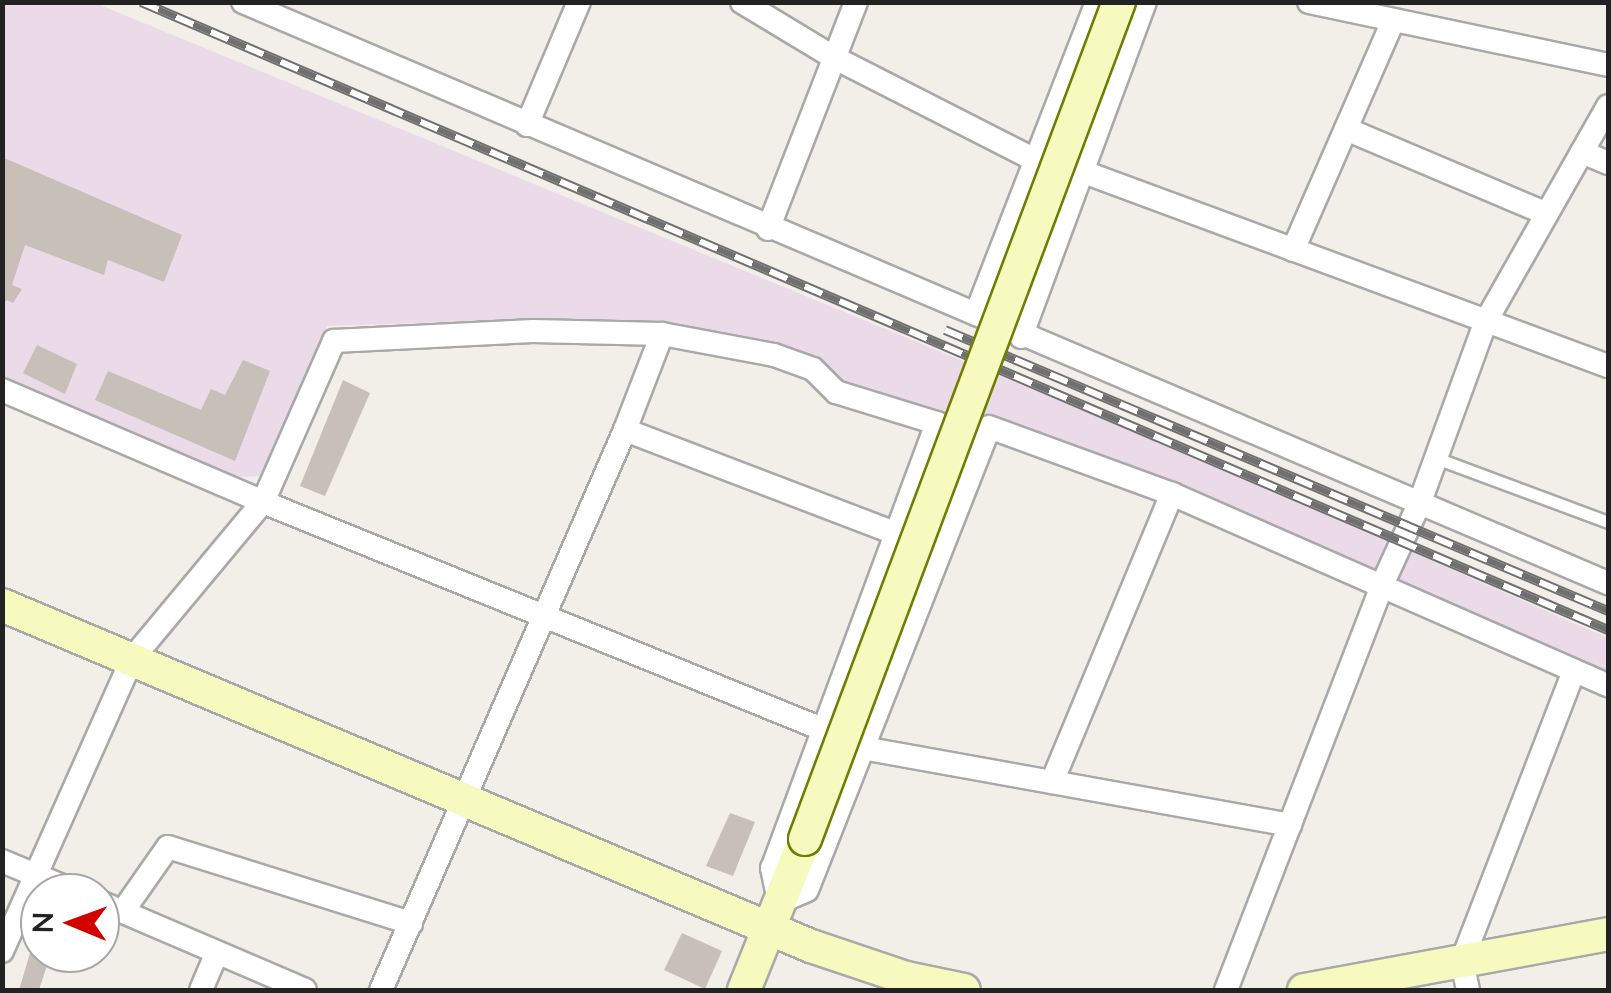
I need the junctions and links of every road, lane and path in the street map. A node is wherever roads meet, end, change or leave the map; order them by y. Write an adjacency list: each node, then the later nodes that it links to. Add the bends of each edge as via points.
1 (243, 2): 13 (street)
2 (580, 2): 13 (street)
3 (742, 2): 10 (street)
4 (856, 2): 10 (street)
5 (1097, 2): 16 (street)
6 (1119, 2): 53 (street, bridge)
7 (1145, 2): 18 (street)
8 (1308, 2): 9 (street)
9 (1394, 21): 11 (street); 14 (street)
10 (835, 58): 16 (street); 20 (street)
11 (1608, 65)
12 (1608, 106): 15 (street)
13 (527, 124): 20 (street)
14 (1346, 129): 19 (street); 21 (street)
15 (1582, 152): 17 (street); 19 (street)
16 (1037, 161): 22 (street)
17 (1608, 163)
18 (1081, 172): 21 (street); 25 (street)
19 (1547, 214): 23 (street)
20 (768, 229): 22 (street)
21 (1293, 250): 23 (street)
22 (976, 314): 25 (street)
23 (1486, 321): 26 (street); 29 (street)
24 (662, 334): 28 (street); 31 (street, via 533,331 334,341); 34 (street, via 774,356 813,370 836,392 936,423)
25 (1021, 337): 32 (street)
26 (1608, 366)
27 (2, 390): 31 (street)
28 (625, 430): 34 (street); 38 (street)
29 (1436, 458): 32 (street); 33 (lane)
30 (1172, 494): 35 (street); 43 (street, via 989,426); 44 (street)
31 (263, 502): 38 (street); 39 (street)
32 (1420, 502): 35 (street); 36 (street)
33 (1608, 522)
34 (897, 534): 42 (street)
35 (1382, 584): 40 (street); 46 (street)
36 (1608, 584)
37 (2, 605): 39 (street)
38 (543, 617): 42 (street); 45 (street)
39 (132, 659): 45 (street); 49 (street)
40 (1574, 671): 41 (street); 58 (street)
41 (1608, 685)
42 (822, 729): 53 (street, via 772,868)
43 (863, 748): 44 (street); 53 (street, via 807,890)
44 (1052, 782): 46 (street)
45 (464, 798): 53 (street); 54 (street)
46 (1290, 825): 64 (street)
47 (2, 861): 48 (street)
48 (31, 873)
49 (37, 873)
50 (120, 910): 52 (street)
51 (20, 911): 56 (street)
52 (123, 911): 54 (street, via 168,848); 57 (street)
53 (774, 915): 62 (street); 63 (street, via 906,978)
54 (411, 923): 61 (street)
55 (1608, 934): 58 (street)
56 (2, 951)
57 (216, 954): 59 (street); 60 (street)
58 (1465, 976): 65 (street)
59 (200, 990)
60 (305, 990)
61 (381, 990)
62 (744, 990)
63 (964, 990)
64 (1226, 990)
65 (1304, 990)

